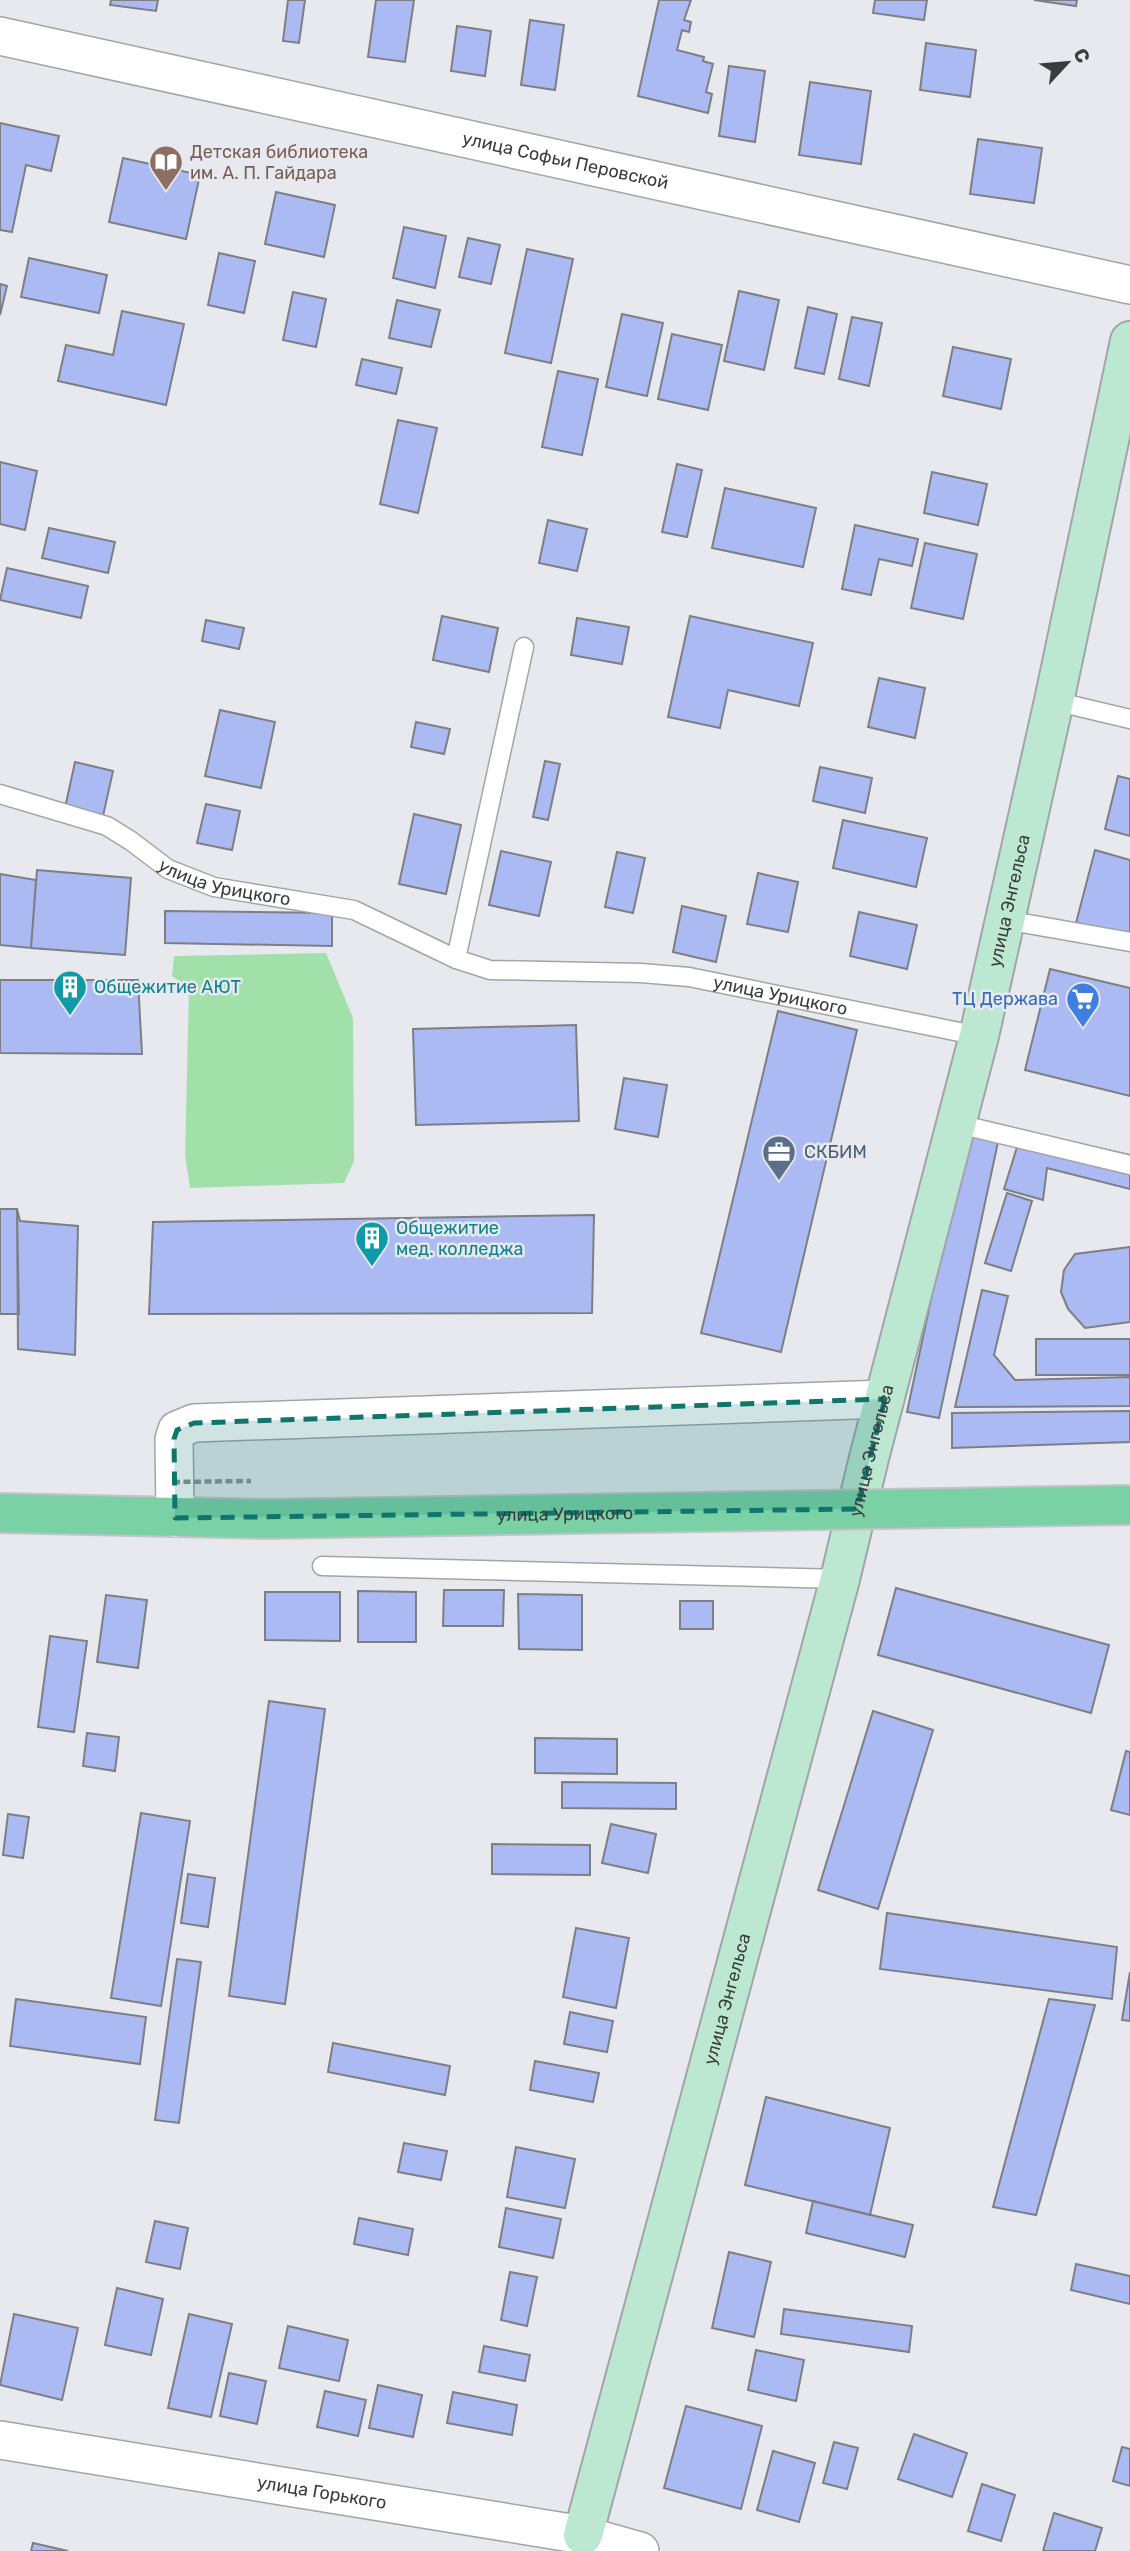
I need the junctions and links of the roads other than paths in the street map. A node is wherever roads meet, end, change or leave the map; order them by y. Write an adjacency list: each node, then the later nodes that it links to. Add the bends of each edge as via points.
1 (0, 36): 2 (street, улица Софьи Перовской)
2 (1130, 285)
3 (1130, 341): 5 (street, улица Энгельса)
4 (524, 647): 10 (lane)
5 (1054, 701): 6 (lane); 8 (street, улица Энгельса)
6 (1130, 719)
7 (0, 794): 10 (lane, улица Урицкого, via 107,826 167,869 214,887 354,910)
8 (1005, 919): 9 (lane); 11 (street, улица Энгельса)
9 (1130, 942)
10 (456, 959): 11 (lane, улица Урицкого, via 490,970 689,977)
11 (979, 1035): 12 (street, улица Энгельса)
12 (958, 1124): 13 (lane); 14 (street, улица Энгельса)
13 (1130, 1165)
14 (885, 1399): 17 (street, via 186,1424 174,1439); 19 (street, улица Энгельса)
15 (1130, 1505): 17 (main road, улица Урицкого, bridge)
16 (0, 1513): 17 (main road, улица Урицкого)
17 (175, 1518)
18 (322, 1566): 19 (lane)
19 (841, 1579): 21 (street, улица Энгельса)
20 (0, 2440): 21 (street, улица Горького)
21 (581, 2543): 22 (street, улица Горького)
22 (640, 2551)

